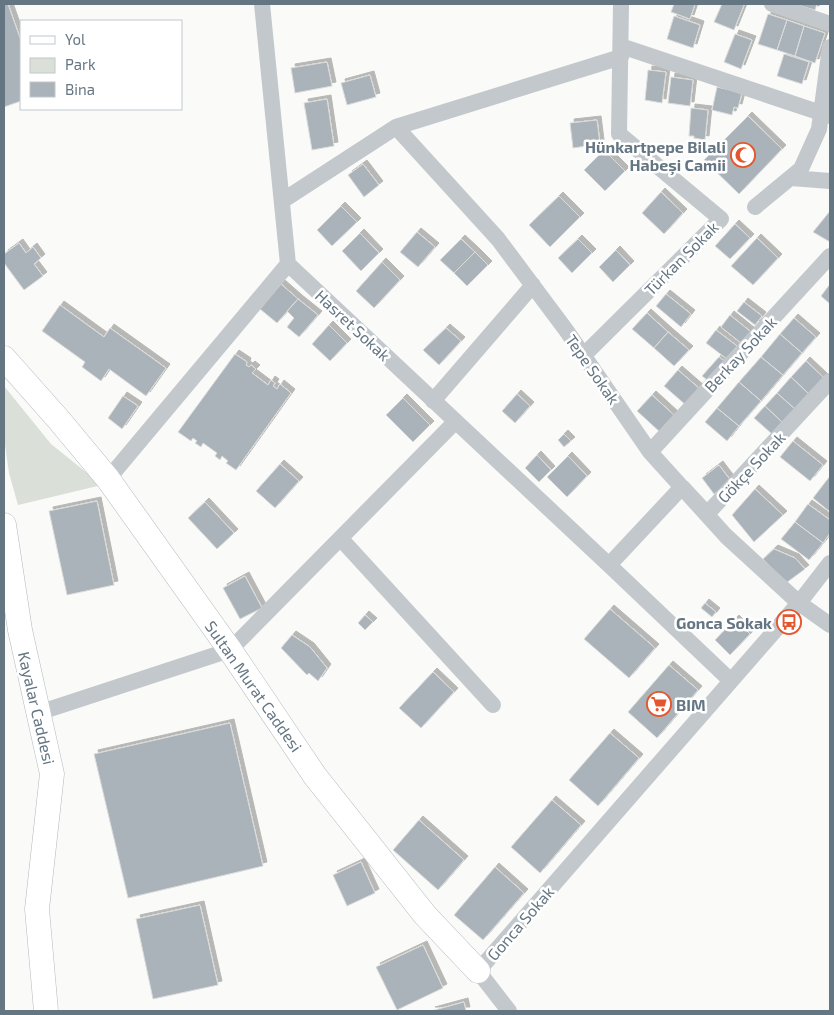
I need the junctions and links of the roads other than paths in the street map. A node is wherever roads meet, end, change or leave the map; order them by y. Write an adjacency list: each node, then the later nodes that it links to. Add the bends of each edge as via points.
1 (262, 4): 11 (street)
2 (621, 4): 6 (street, Türkan Sokak)
3 (772, 4): 4 (street)
4 (830, 24)
5 (830, 47): 7 (street)
6 (621, 52): 7 (street); 8 (street); 16 (street, Türkan Sokak, via 619,134 721,219)
7 (825, 115): 9 (street, via 801,169)
8 (396, 127): 11 (street); 15 (street, Tepe Sokak, via 498,239)
9 (791, 178): 10 (street); 12 (street)
10 (830, 181)
11 (282, 201): 14 (street)
12 (755, 207)
13 (830, 256): 21 (street, Berkay Sokak)
14 (288, 264): 19 (street, Hasret Sokak); 22 (street)
15 (533, 286): 16 (street, Tepe Sokak); 19 (street)
16 (584, 355): 21 (street, Tepe Sokak)
17 (4, 358): 22 (street, Sultan Murat Caddesi)
18 (830, 381): 23 (street, Gökçe Sokak)
19 (433, 401): 20 (street, Hasret Sokak)
20 (455, 422): 25 (street); 27 (street, Hasret Sokak)
21 (650, 452): 23 (street, Tepe Sokak)
22 (108, 480): 31 (street, Sultan Murat Caddesi)
23 (707, 514): 27 (street, Gökçe Sokak, via 682,487); 29 (street, Tepe Sokak, via 726,536)
24 (4, 525): 28 (street, Kayalar Caddesi)
25 (341, 539): 31 (street); 33 (street)
26 (830, 563): 29 (street, Gonca Sokak)
27 (609, 565): 32 (street, Hasret Sokak)
28 (7, 573): 34 (street, Kayalar Caddesi)
29 (799, 603): 30 (street, Tepe Sokak); 32 (street, Gonca Sokak)
30 (830, 625)
31 (230, 650): 34 (street); 35 (street, Sultan Murat Caddesi, via 315,776 426,915)
32 (730, 681): 35 (street, Gonca Sokak)
33 (494, 705)
34 (38, 713): 36 (street, Kayalar Caddesi, via 52,774 37,909)
35 (478, 971): 37 (street, Sultan Murat Caddesi)
36 (46, 1011)
37 (509, 1011)

